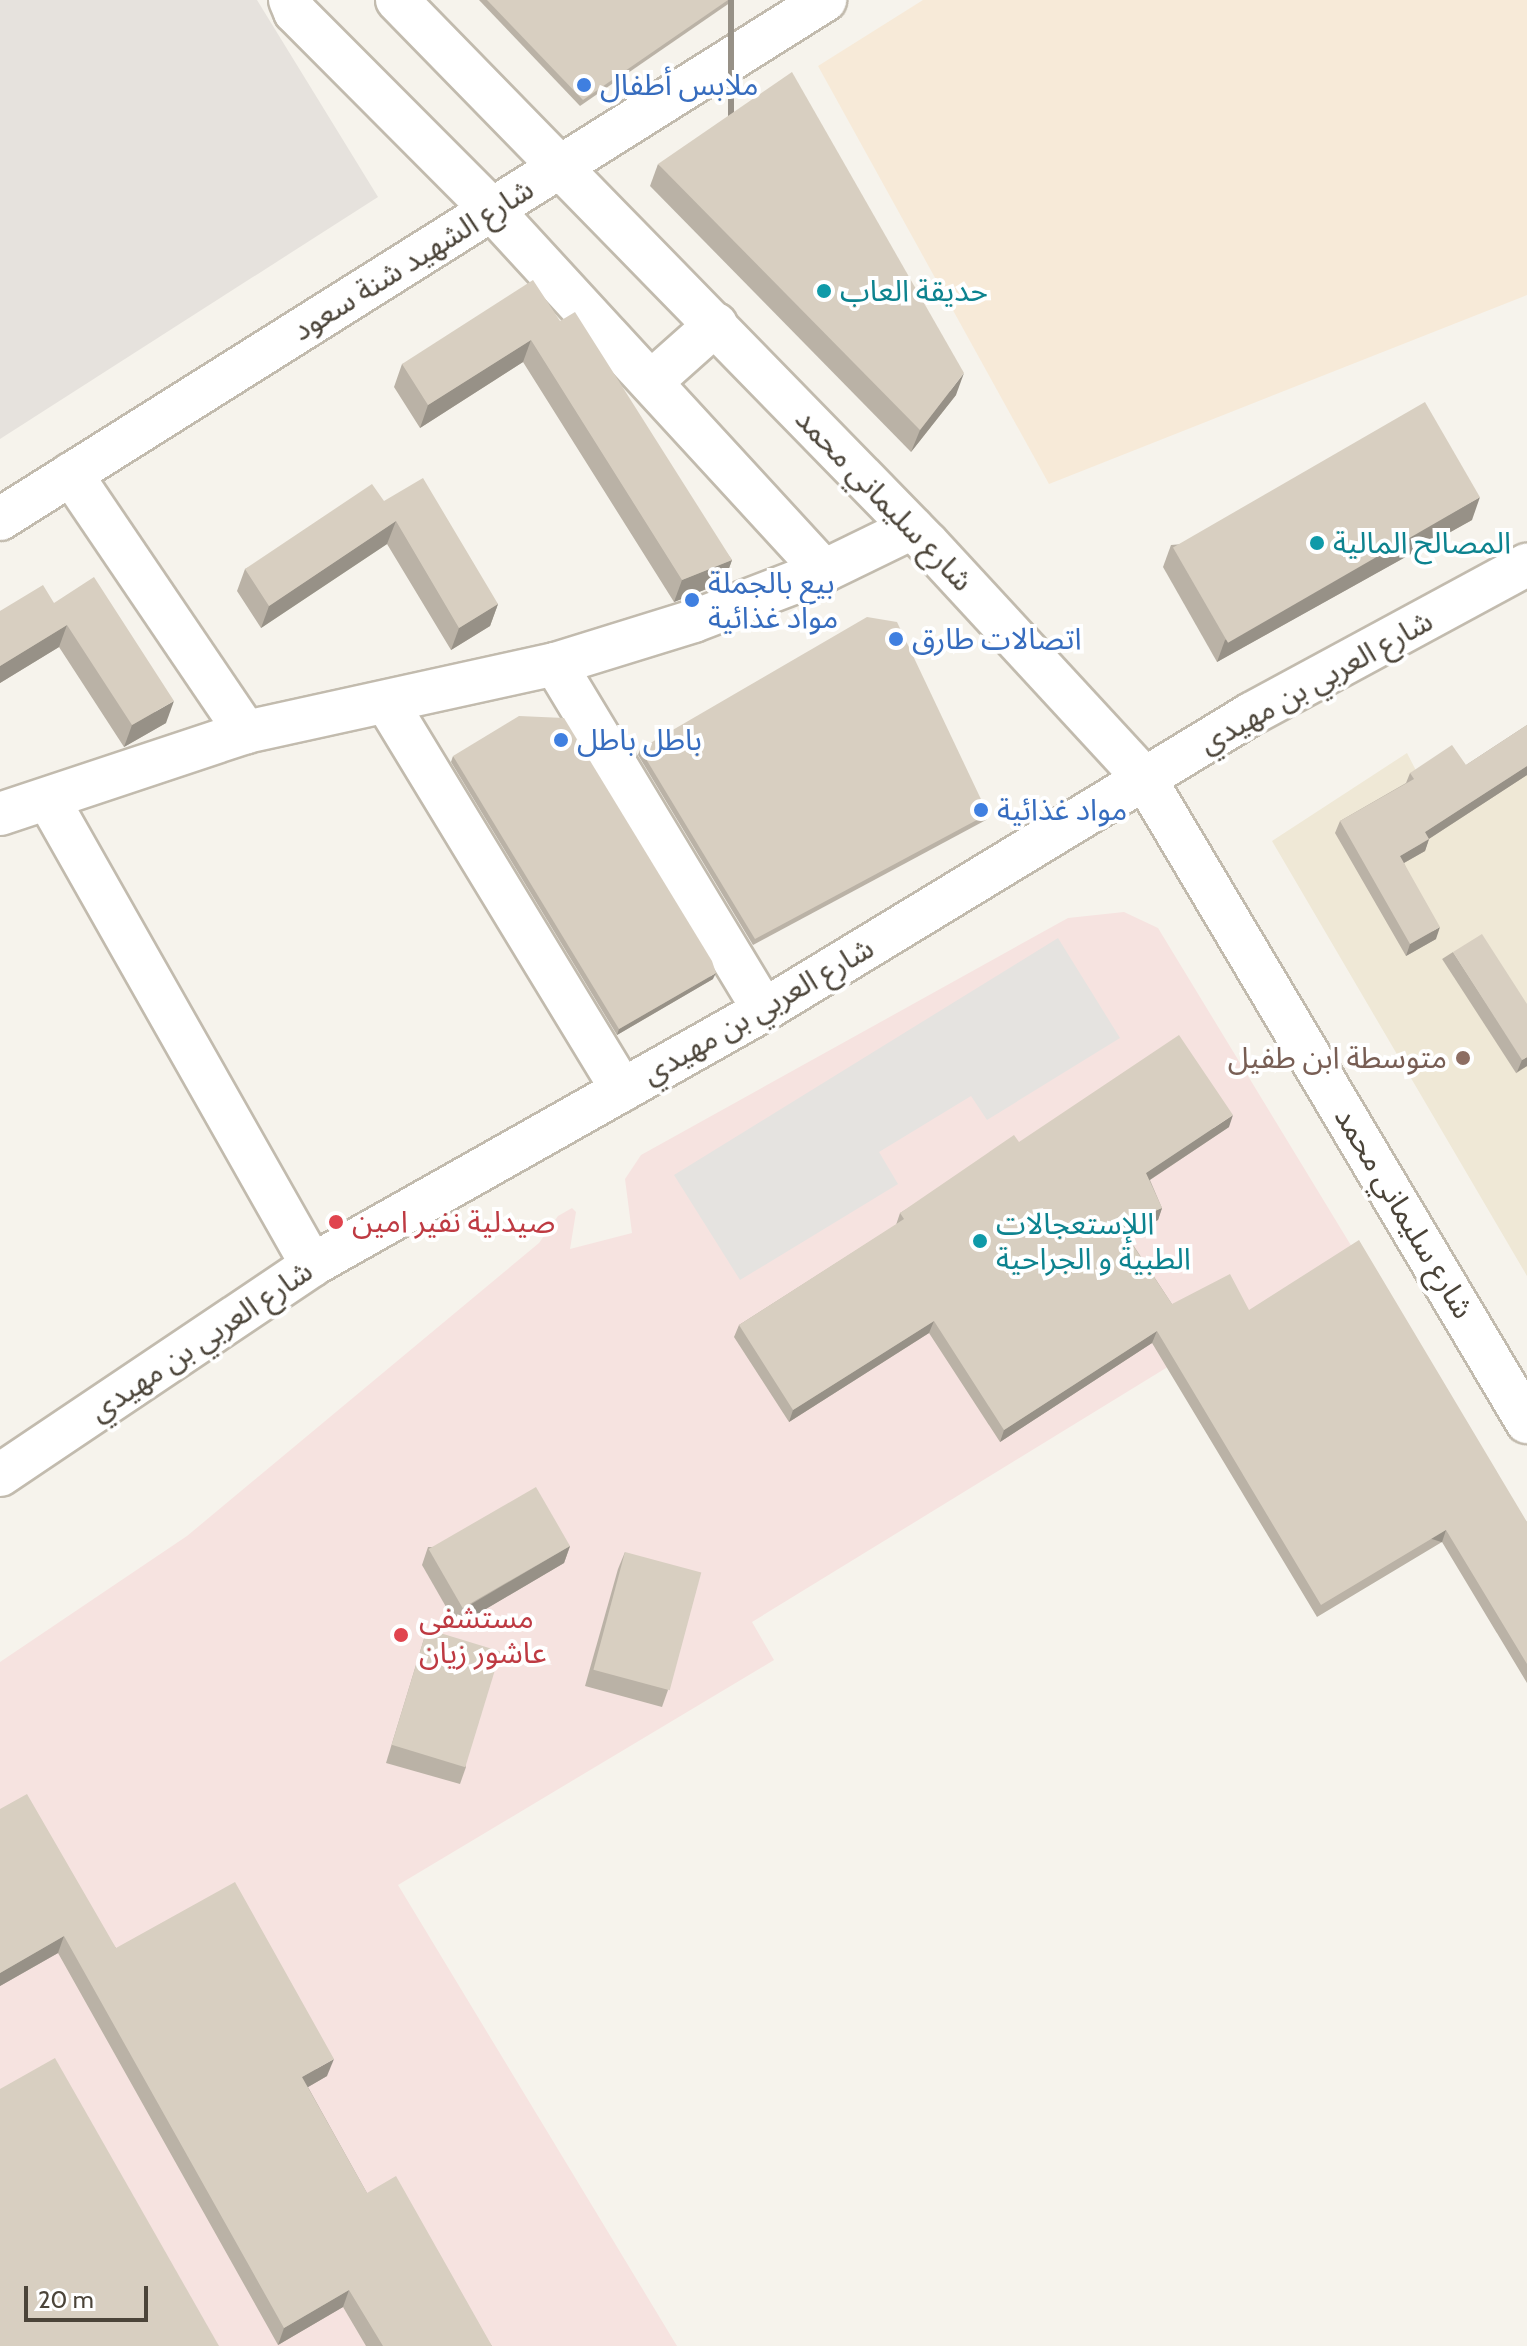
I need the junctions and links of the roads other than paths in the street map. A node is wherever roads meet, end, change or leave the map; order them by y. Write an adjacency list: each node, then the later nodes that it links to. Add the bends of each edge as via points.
1 (290, 0): 5 (street, via 295,12)
2 (397, 0): 4 (street, شارع سليماني محمد)
3 (825, 0): 4 (street, شارع الشهيد شنة سعود)
4 (564, 167): 5 (street, شارع الشهيد شنة سعود); 6 (street, شارع سليماني محمد)
5 (492, 210): 7 (street); 8 (street, شارع الشهيد شنة سعود)
6 (716, 324): 7 (street); 10 (street, شارع سليماني محمد)
7 (651, 382): 12 (street)
8 (71, 474): 9 (street, شارع الشهيد شنة سعود); 15 (street)
9 (0, 519)
10 (912, 528): 12 (street); 16 (street, شارع سليماني محمد)
11 (1527, 565): 16 (street, شارع العربي بن مهيدي, via 1251,714)
12 (824, 571): 13 (street, via 694,621)
13 (555, 664): 14 (street); 19 (street)
14 (387, 703): 15 (street); 20 (street)
15 (246, 732): 17 (street)
16 (1145, 779): 19 (street, شارع العربي بن مهيدي); 22 (street, شارع سليماني محمد)
17 (48, 799): 18 (street); 21 (street)
18 (0, 814)
19 (764, 1010): 20 (street, شارع العربي بن مهيدي)
20 (622, 1090): 21 (street, شارع العربي بن مهيدي)
21 (312, 1265): 23 (street, شارع العربي بن مهيدي)
22 (1527, 1422)
23 (2, 1468)

